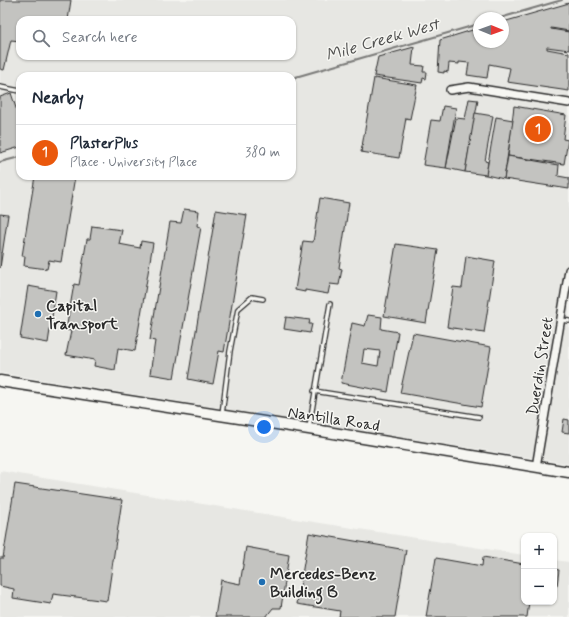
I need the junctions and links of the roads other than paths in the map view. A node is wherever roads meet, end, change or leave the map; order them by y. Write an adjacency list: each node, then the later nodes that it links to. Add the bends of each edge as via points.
1 (0, 87): 2 (lane)
2 (16, 90)
3 (450, 90): 4 (street, via 468,87)
4 (569, 103)
5 (569, 270): 8 (street, Duerdin Street)
6 (263, 299): 12 (lane, via 252,297 238,309)
7 (330, 304): 11 (lane)
8 (561, 320): 9 (lane); 15 (street, Duerdin Street)
9 (569, 321)
10 (0, 381): 12 (street, Nantilla Road)
11 (314, 391): 13 (lane); 14 (lane)
12 (221, 415): 14 (street, Nantilla Road)
13 (479, 417)
14 (309, 429): 15 (street, Nantilla Road)
15 (536, 467): 16 (street, Nantilla Road)
16 (569, 472)

